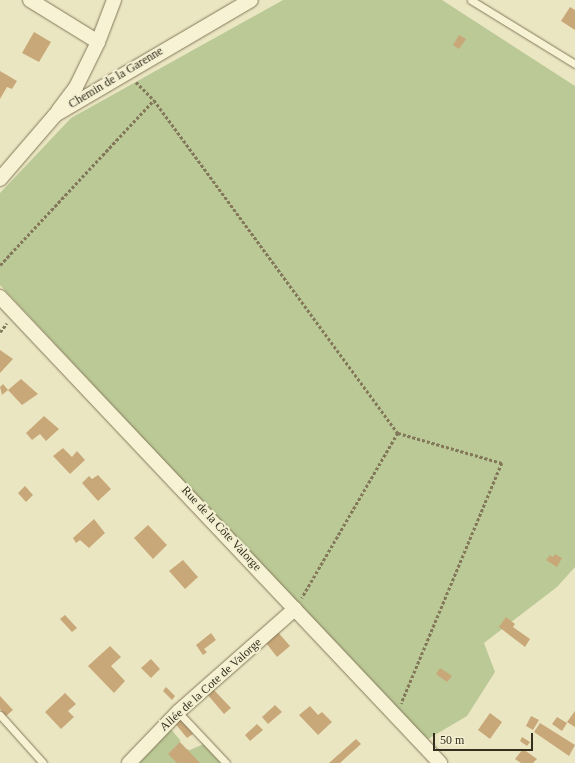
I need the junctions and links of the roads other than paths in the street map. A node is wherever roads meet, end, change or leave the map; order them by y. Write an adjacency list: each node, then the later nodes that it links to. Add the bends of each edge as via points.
1 (30, 0): 5 (street)
2 (114, 0): 5 (street)
3 (251, 0): 7 (street, Chemin de la Garenne)
4 (470, 0): 6 (lane)
5 (98, 42): 7 (street, via 76,87)
6 (575, 64)
7 (55, 115): 8 (street, Chemin de la Garenne)
8 (0, 179)
9 (0, 297): 10 (street, Rue de la Côte Valorge)
10 (295, 609): 11 (street, Allée de la Cote de Valorge); 16 (street, Rue de la Côte Valorge)
11 (178, 712): 14 (street, Allée de la Cote de Valorge); 15 (lane)
12 (0, 715): 13 (lane)
13 (43, 763)
14 (129, 763)
15 (226, 763)
16 (440, 763)

